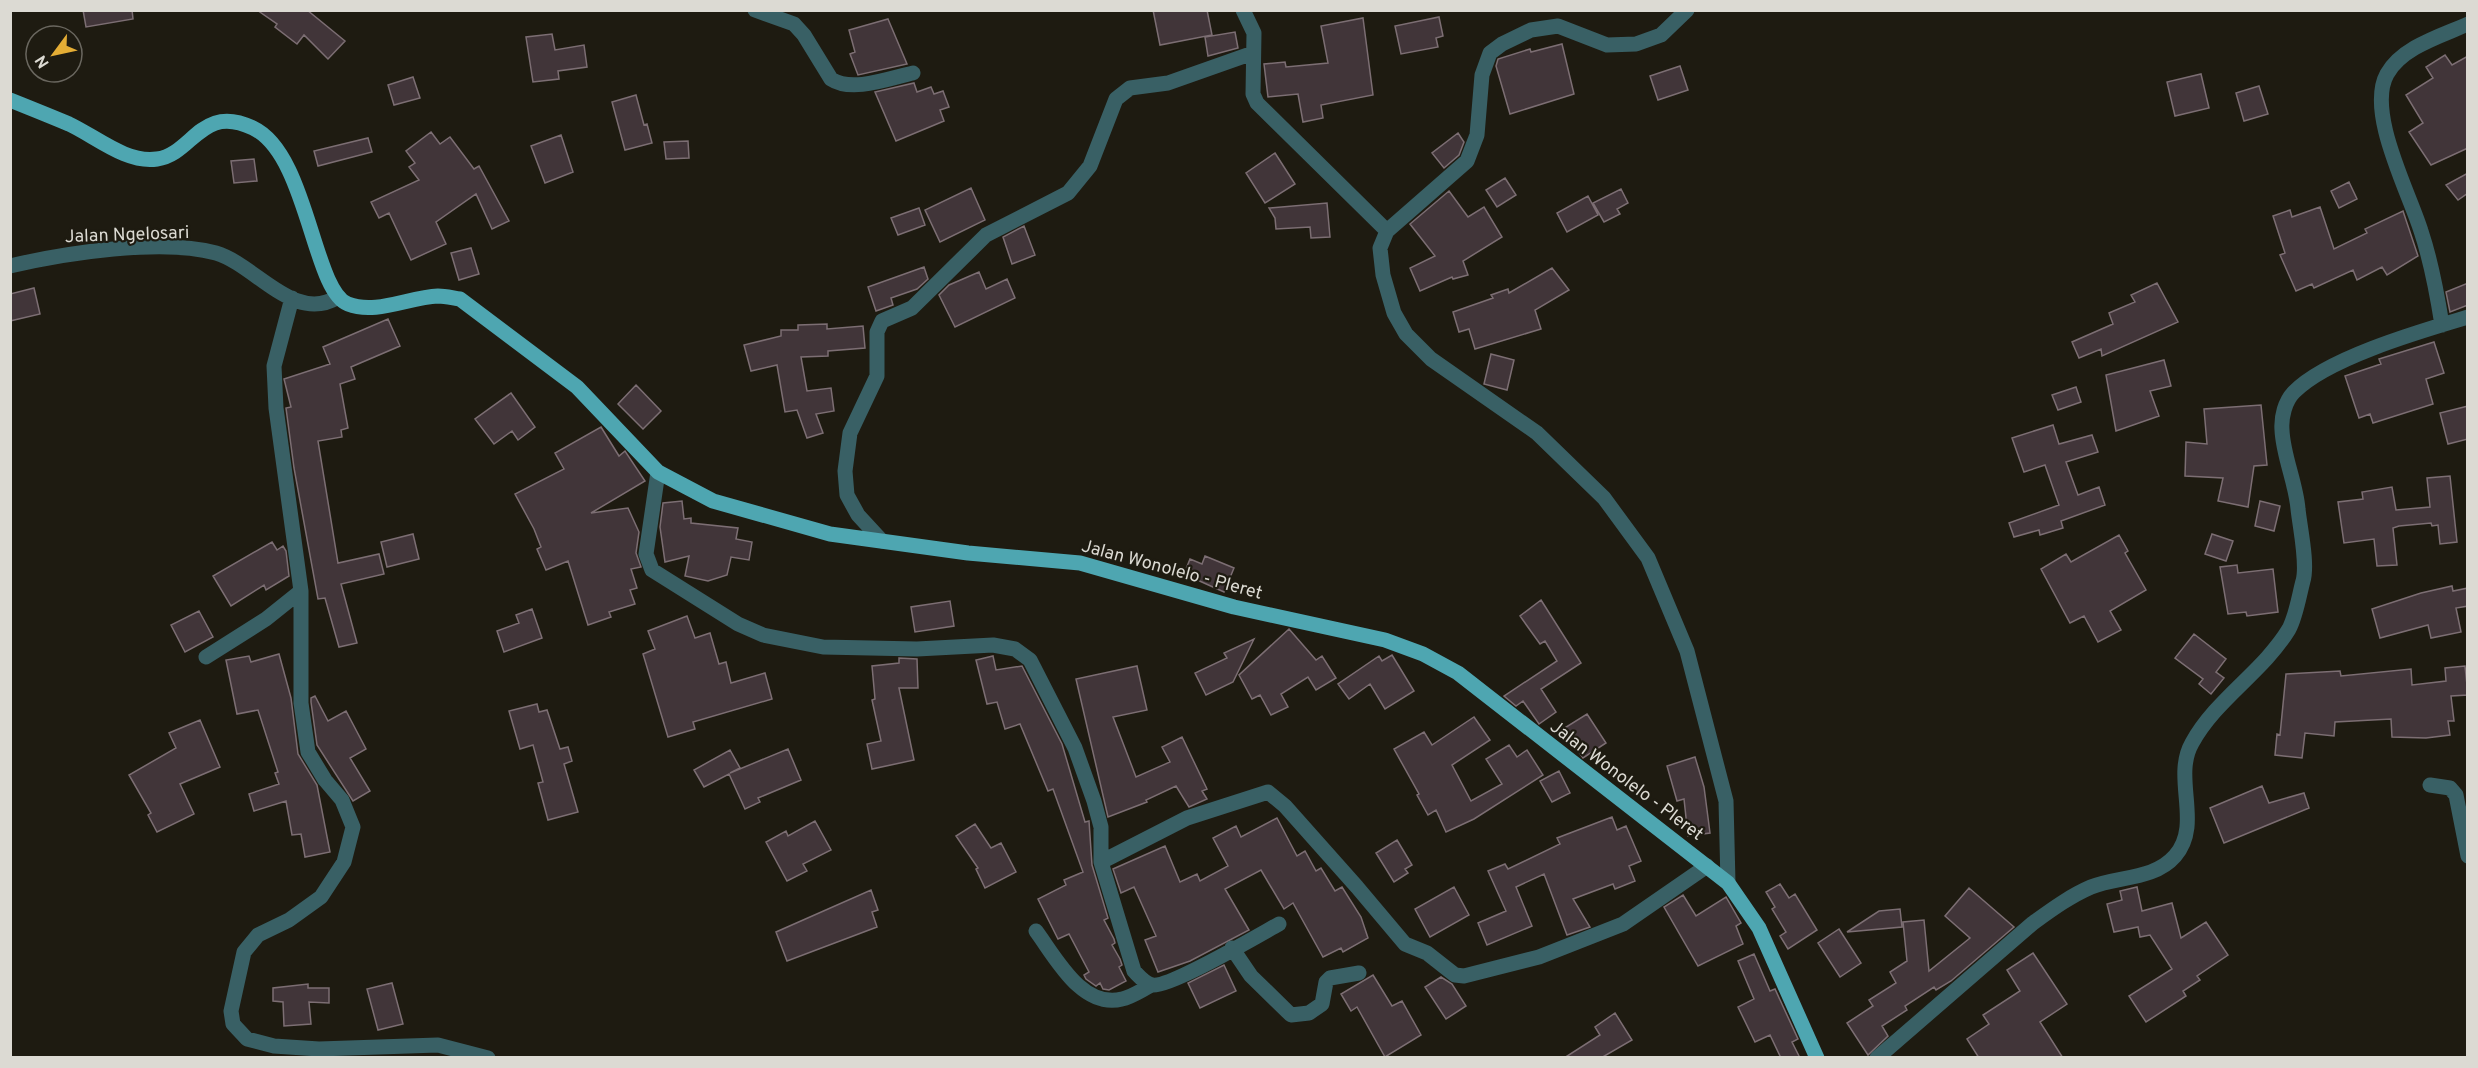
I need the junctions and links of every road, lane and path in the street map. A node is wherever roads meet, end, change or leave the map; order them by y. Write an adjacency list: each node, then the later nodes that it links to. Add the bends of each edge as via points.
1 (755, 10): 6 (street, via 794,24 831,80 838,84)
2 (1243, 10): 5 (street, via 1254,33)
3 (1687, 10): 8 (street, via 1661,35 1636,44 1607,45 1558,26 1531,30 1502,44 1490,53 1482,75 1477,135 1467,161)
4 (2468, 24): 13 (street, via 2401,57 2380,91 2384,119 2421,231)
5 (1253, 53): 8 (street, via 1253,94 1257,104); 15 (street, via 1168,83 1122,92 1089,166 1068,192 986,235 912,308 882,321 876,332 877,376 850,433 845,471 848,495 858,514)
6 (913, 74)
7 (10, 100): 10 (main road, via 145,160 159,159 206,127 222,122 236,121 256,129 272,144 292,177 330,286)
8 (1387, 231): 22 (street, via 1380,248 1383,275 1406,334 1431,359 1537,434 1604,498 1648,558 1687,651 1726,801)
9 (10, 266): 11 (street, Jalan Ngelosari, via 49,256 186,248 217,254)
10 (338, 297): 11 (street, Jalan Ngelosari, via 318,305 306,305); 14 (main road, Jalan Wonolelo - Pleret, via 348,304 367,306 437,296 460,299 577,387)
11 (292, 298): 16 (street, via 274,366 276,408)
12 (2468, 317): 13 (street)
13 (2442, 325): 30 (street, via 2324,368 2293,393 2285,406 2282,429 2297,496 2305,578 2289,628 2191,744 2185,775 2186,840 2175,857 2161,868 2092,887 2056,906)
14 (658, 472): 15 (main road, Jalan Wonolelo - Pleret, via 713,501 830,534); 20 (street, via 646,554 652,570 738,624 763,635 823,646 917,649 993,645 1015,649 1030,660 1075,748 1094,801 1101,827)
15 (882, 541): 21 (main road, Jalan Wonolelo - Pleret, via 1080,563 1234,606 1385,640 1423,654 1458,673)
16 (301, 591): 17 (street, via 266,619); 28 (street, via 301,703 308,753 342,800 353,826 344,862 321,897 289,920 258,935 244,952 231,1011 233,1024 247,1039 274,1046 319,1049 438,1045)
17 (206, 657)
18 (2430, 785): 19 (street, via 2450,788 2456,795)
19 (2468, 856)
20 (1101, 862): 21 (street, via 1187,818 1268,792 1405,944 1427,953 1455,975 1464,976 1539,957 1623,924); 27 (street, via 1134,970)
21 (1707, 866): 22 (main road, Jalan Wonolelo - Pleret)
22 (1728, 883): 29 (main road, Jalan Wonolelo - Pleret, via 1759,928)
23 (1279, 924): 25 (street)
24 (1036, 931): 27 (street, via 1070,978 1102,1000 1122,999)
25 (1232, 948): 26 (street, via 1251,976 1291,1016 1309,1013 1322,1004 1330,978); 27 (street, via 1172,980)
26 (1359, 973)
27 (1152, 985)
28 (488, 1058)
29 (1817, 1058)
30 (1877, 1058)

